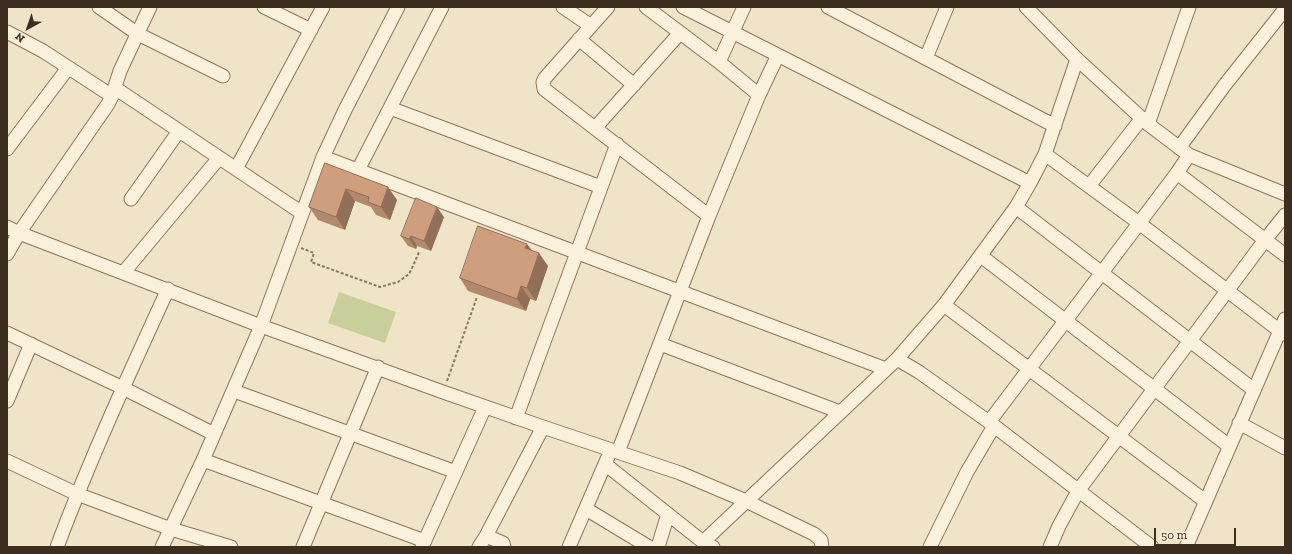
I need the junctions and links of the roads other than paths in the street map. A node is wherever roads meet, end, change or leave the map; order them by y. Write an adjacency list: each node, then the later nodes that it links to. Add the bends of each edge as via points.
1 (99, 7): 22 (street)
2 (150, 7): 22 (street)
3 (264, 7): 18 (street)
4 (323, 7): 18 (street)
5 (398, 7): 42 (street, via 344,110)
6 (442, 7): 33 (street)
7 (563, 7): 17 (street)
8 (608, 7): 17 (street)
9 (646, 7): 20 (street)
10 (683, 7): 21 (street)
11 (744, 7): 21 (street)
12 (828, 7): 25 (street)
13 (947, 7): 25 (street)
14 (1026, 7): 26 (street)
15 (1189, 7): 34 (street)
16 (1285, 9): 40 (street, via 1224,86)
17 (591, 26): 23 (street)
18 (311, 30): 44 (street)
19 (7, 32): 28 (street)
20 (680, 33): 27 (street); 30 (street)
21 (732, 33): 24 (street); 27 (street)
22 (138, 34): 29 (street); 31 (street, via 120,71)
23 (579, 39): 30 (street); 36 (street, via 545,78 542,86)
24 (778, 56): 32 (street); 47 (street)
25 (926, 58): 35 (street)
26 (1077, 59): 34 (street); 35 (street)
27 (719, 62): 32 (street)
28 (68, 68): 31 (street); 39 (street)
29 (223, 76)
30 (634, 85): 36 (street)
31 (114, 92): 37 (street); 58 (street, via 104,111)
32 (759, 95): 55 (street)
33 (390, 108): 45 (street); 49 (street)
34 (1145, 121): 40 (street); 48 (street)
35 (1055, 126): 41 (street)
36 (595, 128): 38 (street)
37 (179, 131): 43 (street); 51 (street)
38 (617, 144): 49 (street); 55 (street)
39 (8, 145)
40 (1184, 152): 46 (street); 50 (street)
41 (1046, 154): 47 (street); 48 (street)
42 (323, 157): 45 (street); 53 (street)
43 (219, 158): 44 (street); 64 (street)
44 (236, 169): 53 (street)
45 (358, 170): 60 (street)
46 (1177, 173): 56 (street); 59 (street)
47 (1030, 183): 52 (street)
48 (1089, 186): 56 (street)
49 (601, 187): 60 (street)
50 (1285, 194)
51 (131, 199)
52 (1016, 207): 62 (street); 65 (street)
53 (302, 213): 71 (street)
54 (1285, 215): 59 (street)
55 (709, 216): 68 (street)
56 (1139, 223): 65 (street); 67 (street)
57 (7, 226): 58 (street)
58 (19, 233): 61 (street); 64 (street)
59 (1265, 240): 63 (street); 67 (street)
60 (578, 253): 68 (street); 88 (street)
61 (7, 254)
62 (981, 256): 69 (street); 70 (street)
63 (1285, 256)
64 (124, 272): 66 (street)
65 (1102, 273): 70 (street); 74 (street)
66 (168, 289): 71 (street); 81 (street)
67 (1227, 290): 72 (street); 74 (street)
68 (680, 292): 76 (street); 79 (street)
69 (944, 305): 77 (street); 80 (street)
70 (1066, 320): 80 (street); 82 (street)
71 (261, 326): 78 (street); 84 (street)
72 (1283, 328): 83 (street)
73 (7, 333): 75 (street)
74 (1190, 341): 82 (street); 83 (street)
75 (31, 344): 81 (street); 85 (street)
76 (660, 344): 87 (street); 97 (street)
77 (897, 359): 79 (street); 90 (street)
78 (378, 367): 86 (street); 92 (street)
79 (886, 369): 87 (street)
80 (1030, 369): 90 (street); 94 (street)
81 (122, 388): 93 (street); 103 (street)
82 (1154, 389): 94 (street); 95 (street)
83 (1254, 390): 89 (street)
84 (234, 391): 92 (street); 93 (street)
85 (7, 400)
86 (485, 407): 88 (street); 101 (street)
87 (840, 412): 104 (street)
88 (516, 418): 91 (street)
89 (1239, 423): 95 (street); 96 (street)
90 (991, 424): 102 (street); 123 (street)
91 (543, 427): 97 (street); 110 (street)
92 (350, 433): 101 (street); 106 (street)
93 (214, 434): 98 (street)
94 (1119, 436): 102 (street); 105 (street)
95 (1229, 446): 105 (street)
96 (1285, 448)
97 (614, 451): 100 (street); 104 (street, via 680,473)
98 (203, 460): 106 (street); 109 (street)
99 (7, 461): 103 (street)
100 (605, 464): 107 (street); 108 (street)
101 (456, 472): 111 (street)
102 (1078, 491): 124 (street); 125 (street)
103 (77, 494): 109 (street); 113 (street)
104 (746, 501): 112 (street); 122 (street, via 814,534 821,540)
105 (1205, 501): 126 (street)
106 (321, 503): 111 (street); 116 (street)
107 (586, 509): 119 (street); 120 (street)
108 (668, 514): 112 (street); 121 (street)
109 (171, 529): 114 (street); 115 (street)
110 (486, 536): 117 (street); 118 (street, via 503,543)
111 (424, 544)
112 (708, 544)
113 (57, 547)
114 (162, 547)
115 (231, 547)
116 (303, 547)
117 (479, 547)
118 (504, 547)
119 (569, 547)
120 (649, 547)
121 (658, 547)
122 (822, 547)
123 (930, 547)
124 (1050, 547)
125 (1152, 547)
126 (1186, 547)

